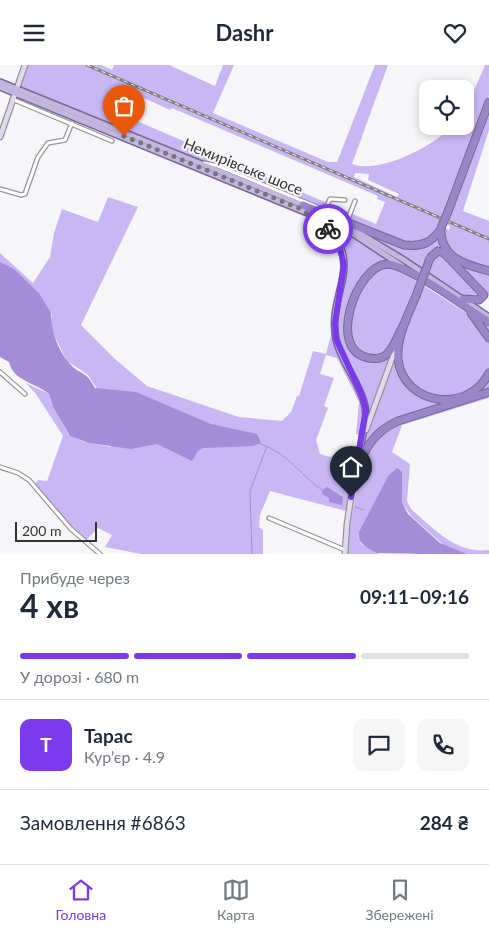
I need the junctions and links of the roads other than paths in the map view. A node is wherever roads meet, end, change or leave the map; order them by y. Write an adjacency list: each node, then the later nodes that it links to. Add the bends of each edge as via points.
1 (25, 65): 4 (main road)
2 (0, 82): 4 (main road, Немирівське шосе)
3 (0, 87): 4 (main road, Немирівське шосе)
4 (15, 90): 5 (main road); 10 (main road, Немирівське шосе); 14 (main road, Немирівське шосе)
5 (12, 99): 7 (street); 8 (main road)
6 (489, 102): 16 (highway, bridge)
7 (72, 123): 9 (street); 11 (street, via 65,141 48,143 38,157 25,194)
8 (0, 137)
9 (112, 141)
10 (195, 161): 14 (main road, Немирівське шосе); 15 (street, via 218,166)
11 (0, 189)
12 (344, 200): 15 (street, via 330,199)
13 (355, 201): 15 (street, via 348,219)
14 (302, 207): 16 (highway, via 404,245 427,243); 19 (main road, Немирівське шосе, via 355,235); 20 (main road, Немирівське шосе, via 375,241); 29 (main road, via 334,235 342,254 344,270 336,334 338,346 366,406)
15 (325, 210)
16 (441, 228): 17 (highway); 18 (highway, via 442,243 457,261)
17 (430, 258): 20 (highway, via 438,251 444,253 484,295 479,300); 22 (highway, bridge)
18 (489, 271)
19 (421, 279): 20 (highway); 22 (highway, via 390,265 382,265 371,272 355,299 347,324 347,339 362,356 379,358 391,350)
20 (463, 302): 21 (main road, Немирівське шосе); 23 (highway); 24 (highway)
21 (489, 317)
22 (406, 321): 26 (highway, via 398,348 398,362 404,377 417,391 439,400 458,398 478,387); 29 (main road)
23 (489, 322)
24 (489, 338)
25 (0, 372): 28 (street)
26 (489, 373)
27 (489, 392): 31 (highway, via 384,428 367,445)
28 (25, 394)
29 (360, 450): 31 (main road)
30 (0, 467): 34 (street, via 28,480)
31 (355, 473): 33 (main road)
32 (269, 518): 33 (street)
33 (345, 552)
34 (94, 553): 35 (street)
35 (100, 554)

